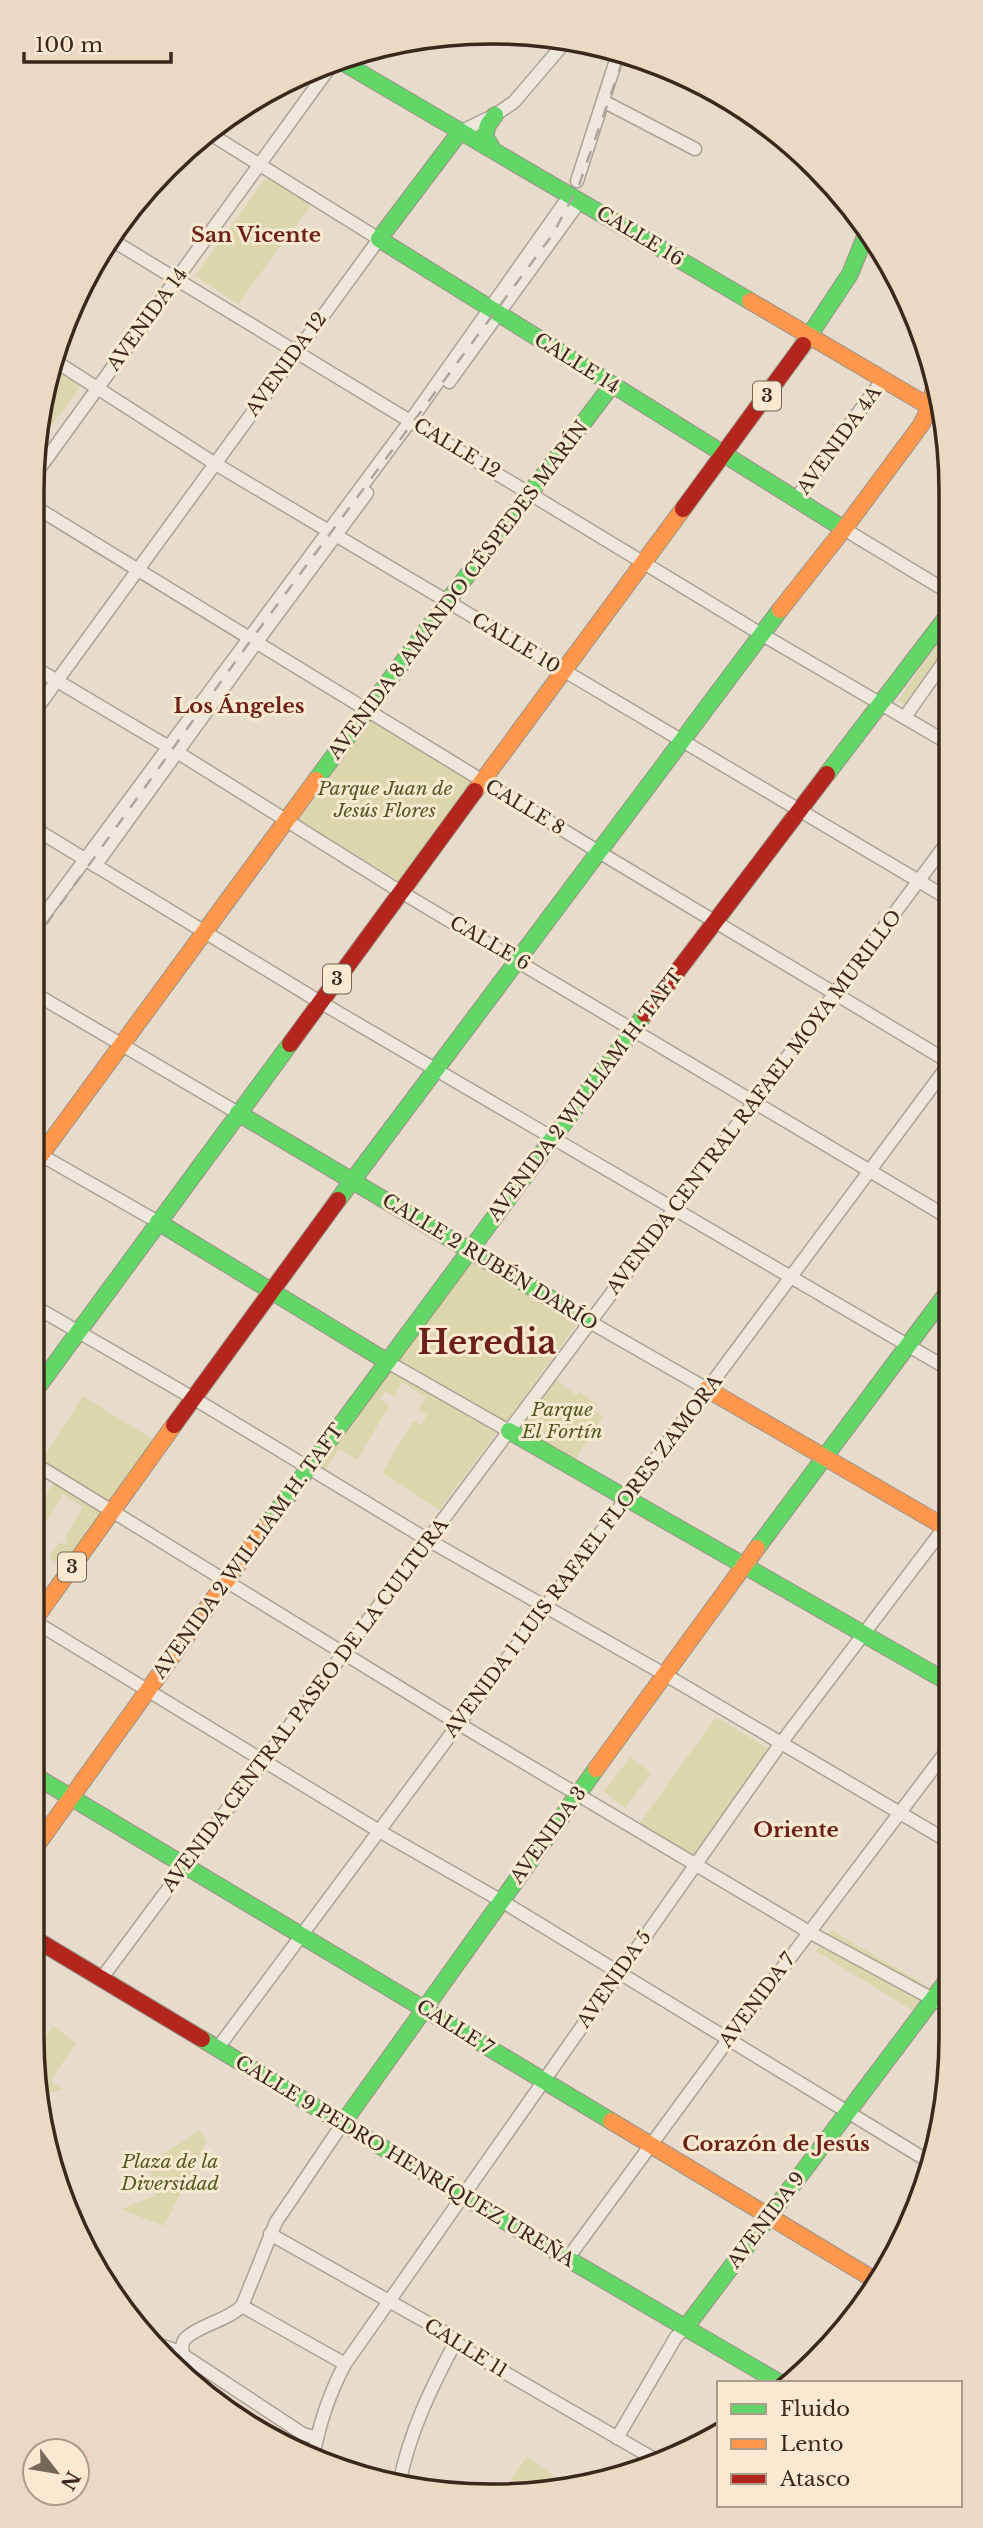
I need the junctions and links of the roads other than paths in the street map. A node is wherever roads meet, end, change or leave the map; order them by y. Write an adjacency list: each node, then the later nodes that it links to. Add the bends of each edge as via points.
1 (559, 49): 6 (street, AVENIDA 12, via 514,102)
2 (616, 62): 5 (street)
3 (352, 67): 7 (main road, CALLE 16)
4 (327, 75): 11 (street, AVENIDA 14)
5 (603, 102): 9 (street); 12 (street)
6 (495, 115): 7 (street, AVENIDA 12); 10 (main road, via 485,136)
7 (460, 132): 10 (main road, CALLE 16); 13 (main road, AVENIDA 12)
8 (216, 138): 11 (street, CALLE 14)
9 (695, 149)
10 (493, 150): 12 (main road, CALLE 16)
11 (258, 165): 13 (street, CALLE 14); 16 (street, AVENIDA 14)
12 (575, 192): 17 (street); 18 (main road, CALLE 16)
13 (379, 239): 17 (main road, CALLE 14); 19 (street, AVENIDA 12)
14 (863, 242): 18 (main road, 3, via 850,274)
15 (118, 244): 16 (street, CALLE 12)
16 (176, 278): 19 (street, CALLE 12); 23 (street, AVENIDA 14)
17 (495, 311): 22 (main road, CALLE 14); 26 (street)
18 (810, 337): 21 (main road, CALLE 16); 27 (main road, 3)
19 (295, 351): 26 (street, CALLE 12); 29 (street, AVENIDA 12)
20 (62, 366): 23 (street, CALLE 10)
21 (883, 379): 24 (main road, CALLE 16); 31 (street, AVENIDA 4A)
22 (612, 386): 27 (main road, CALLE 14); 30 (main road, AVENIDA 8 AMANDO CÉSPEDES MARÍN)
23 (96, 389): 28 (street, AVENIDA 14); 29 (street, CALLE 10)
24 (931, 407)
25 (932, 414): 33 (main road, 3)
26 (414, 422): 30 (street, CALLE 12); 34 (street)
27 (723, 454): 31 (main road, CALLE 14); 35 (main road)
28 (45, 460)
29 (214, 463): 34 (street, CALLE 10); 36 (street, AVENIDA 12)
30 (530, 493): 35 (street, CALLE 12); 38 (main road, AVENIDA 8 AMANDO CÉSPEDES MARÍN)
31 (795, 500): 33 (main road, CALLE 14)
32 (44, 513): 36 (street, CALLE 8)
33 (844, 529): 37 (street, CALLE 14); 40 (main road, 3)
34 (331, 533): 38 (street, CALLE 10); 41 (street)
35 (643, 562): 40 (street, CALLE 12); 43 (main road, 3)
36 (137, 571): 41 (street, CALLE 8); 45 (street, AVENIDA 12)
37 (939, 587)
38 (447, 602): 43 (street, CALLE 10); 48 (main road, AVENIDA 8 AMANDO CÉSPEDES MARÍN)
39 (939, 627): 47 (main road, AVENIDA 2 WILLIAM H. TAFT)
40 (761, 634): 47 (street, CALLE 12); 51 (main road, 3)
41 (252, 641): 48 (street, CALLE 8); 52 (street)
42 (939, 669): 49 (street)
43 (563, 671): 51 (street, CALLE 10); 53 (main road, 3)
44 (44, 673): 45 (street, CALLE 6)
45 (57, 681): 46 (street, AVENIDA 12); 52 (street, CALLE 6)
46 (44, 699)
47 (880, 702): 49 (street, CALLE 12); 54 (main road, AVENIDA 2 WILLIAM H. TAFT)
48 (367, 711): 53 (street, CALLE 8); 55 (main road, AVENIDA 8 AMANDO CÉSPEDES MARÍN)
49 (905, 717): 50 (street, CALLE 12)
50 (939, 738)
51 (682, 742): 54 (street, CALLE 10); 57 (main road, 3)
52 (172, 750): 55 (street, CALLE 6); 59 (street)
53 (482, 781): 57 (street, CALLE 8); 61 (main road, 3)
54 (799, 809): 60 (street, CALLE 10); 64 (main road, AVENIDA 2 WILLIAM H. TAFT)
55 (287, 821): 61 (street, CALLE 6); 65 (main road, AVENIDA 8 AMANDO CÉSPEDES MARÍN)
56 (44, 834): 59 (street)
57 (599, 852): 64 (street, CALLE 8); 66 (main road, 3)
58 (939, 852): 60 (street, AVENIDA CENTRAL RAFAEL MOYA MURILLO)
59 (90, 863): 63 (street); 65 (street)
60 (919, 880): 62 (street, CALLE 10); 67 (street, AVENIDA CENTRAL RAFAEL MOYA MURILLO)
61 (401, 892): 66 (street, CALLE 6); 69 (main road, 3)
62 (939, 893)
63 (44, 917)
64 (717, 920): 67 (street, CALLE 8); 70 (main road, AVENIDA 2 WILLIAM H. TAFT)
65 (205, 932): 69 (street); 71 (main road, AVENIDA 8 AMANDO CÉSPEDES MARÍN)
66 (520, 961): 70 (street, CALLE 6); 73 (main road, 3)
67 (835, 993): 72 (street, CALLE 8); 75 (street, AVENIDA CENTRAL RAFAEL MOYA MURILLO)
68 (44, 1001): 71 (street, CALLE 2 RUBÉN DARÍO)
69 (320, 1002): 73 (street); 76 (main road, 3)
70 (634, 1028): 75 (street, CALLE 6); 77 (main road, AVENIDA 2 WILLIAM H. TAFT)
71 (120, 1045): 76 (street, CALLE 2 RUBÉN DARÍO); 78 (main road, AVENIDA 8 AMANDO CÉSPEDES MARÍN)
72 (939, 1057)
73 (437, 1070): 77 (street); 81 (main road, 3)
74 (939, 1077): 80 (street, AVENIDA 1 LUIS RAFAEL FLORES ZAMORA)
75 (754, 1102): 80 (street, CALLE 6); 82 (street, AVENIDA CENTRAL RAFAEL MOYA MURILLO)
76 (238, 1113): 81 (main road, CALLE 2 RUBÉN DARÍO); 84 (main road, 3)
77 (553, 1137): 82 (street); 85 (main road, AVENIDA 2 WILLIAM H. TAFT)
78 (44, 1145)
79 (44, 1163): 84 (street)
80 (869, 1172): 83 (street, CALLE 6); 86 (street, AVENIDA 1 LUIS RAFAEL FLORES ZAMORA)
81 (353, 1180): 85 (main road, CALLE 2 RUBÉN DARÍO); 87 (main road, 3)
82 (675, 1208): 86 (street); 90 (street, AVENIDA CENTRAL RAFAEL MOYA MURILLO)
83 (939, 1213)
84 (158, 1222): 87 (main road); 91 (main road, 3)
85 (468, 1250): 90 (main road, CALLE 2 RUBÉN DARÍO); 93 (main road, AVENIDA 2 WILLIAM H. TAFT)
86 (791, 1277): 92 (street); 96 (street, AVENIDA 1 LUIS RAFAEL FLORES ZAMORA)
87 (272, 1291): 93 (main road); 97 (main road, 3)
88 (939, 1303): 92 (main road, AVENIDA 3)
89 (44, 1312): 91 (street)
90 (590, 1322): 96 (street, CALLE 2 RUBÉN DARÍO); 98 (street, AVENIDA CENTRAL RAFAEL MOYA MURILLO)
91 (78, 1332): 95 (main road, 3); 97 (street)
92 (907, 1345): 94 (street); 99 (main road, AVENIDA 3)
93 (386, 1361): 98 (street); 100 (main road, AVENIDA 2 WILLIAM H. TAFT)
94 (939, 1364)
95 (44, 1379)
96 (707, 1389): 99 (main road, CALLE 2 RUBÉN DARÍO); 102 (street, AVENIDA 1 LUIS RAFAEL FLORES ZAMORA)
97 (193, 1398): 100 (street); 103 (main road, 3)
98 (509, 1431): 102 (main road); 106 (street, AVENIDA CENTRAL PASEO DE LA CULTURA)
99 (825, 1457): 104 (main road, CALLE 2 RUBÉN DARÍO); 107 (main road, AVENIDA 3)
100 (308, 1466): 106 (street); 108 (main road, AVENIDA 2 WILLIAM H. TAFT)
101 (44, 1469): 103 (street)
102 (626, 1499): 107 (main road); 110 (street, AVENIDA 1 LUIS RAFAEL FLORES ZAMORA)
103 (113, 1510): 108 (street); 109 (main road, 3)
104 (939, 1520)
105 (939, 1537): 112 (street, AVENIDA 5)
106 (428, 1540): 110 (street); 113 (street, AVENIDA CENTRAL PASEO DE LA CULTURA)
107 (743, 1566): 112 (main road); 114 (main road, AVENIDA 3)
108 (226, 1580): 113 (street); 116 (main road, AVENIDA 2 WILLIAM H. TAFT)
109 (44, 1605)
110 (546, 1606): 114 (street); 117 (street, AVENIDA 1 LUIS RAFAEL FLORES ZAMORA)
111 (44, 1628): 116 (street)
112 (864, 1636): 115 (main road); 118 (street, AVENIDA 5)
113 (343, 1654): 117 (street); 119 (street, AVENIDA CENTRAL PASEO DE LA CULTURA)
114 (664, 1674): 118 (street); 123 (main road, AVENIDA 3)
115 (939, 1677)
116 (148, 1690): 119 (street); 124 (main road, AVENIDA 2 WILLIAM H. TAFT)
117 (459, 1724): 123 (street); 126 (street, AVENIDA 1 LUIS RAFAEL FLORES ZAMORA)
118 (781, 1743): 125 (street); 129 (street, AVENIDA 5)
119 (264, 1760): 126 (street); 130 (street, AVENIDA CENTRAL PASEO DE LA CULTURA)
120 (939, 1761): 121 (street, AVENIDA 7)
121 (937, 1764): 125 (street, AVENIDA 7)
122 (44, 1781): 124 (main road, CALLE 7)
123 (579, 1794): 129 (street); 131 (main road, AVENIDA 3)
124 (71, 1797): 127 (main road, AVENIDA 2 WILLIAM H. TAFT); 130 (main road, CALLE 7)
125 (900, 1813): 128 (street); 132 (street, AVENIDA 7)
126 (379, 1831): 131 (street); 133 (street, AVENIDA 1 LUIS RAFAEL FLORES ZAMORA)
127 (44, 1835)
128 (939, 1836)
129 (696, 1864): 132 (street); 135 (street, AVENIDA 5)
130 (184, 1866): 133 (main road, CALLE 7); 136 (street, AVENIDA CENTRAL PASEO DE LA CULTURA)
131 (500, 1900): 135 (street); 140 (main road, AVENIDA 3)
132 (809, 1932): 138 (street); 141 (street, AVENIDA 7)
133 (301, 1936): 140 (main road, CALLE 7); 142 (street, AVENIDA 1 LUIS RAFAEL FLORES ZAMORA)
134 (44, 1944): 136 (main road, CALLE 9 PEDRO HENRÍQUEZ UREÑA)
135 (618, 1973): 141 (street); 143 (street, AVENIDA 5)
136 (100, 1979): 142 (main road, CALLE 9 PEDRO HENRÍQUEZ UREÑA)
137 (939, 1991): 138 (main road, AVENIDA 9)
138 (933, 1999): 139 (street); 144 (main road, AVENIDA 9)
139 (939, 2002)
140 (425, 2008): 143 (main road, CALLE 7); 145 (main road, AVENIDA 3)
141 (727, 2040): 144 (street); 146 (street, AVENIDA 7)
142 (217, 2049): 145 (main road, CALLE 9 PEDRO HENRÍQUEZ UREÑA)
143 (542, 2081): 146 (main road, CALLE 7); 148 (street, AVENIDA 5)
144 (848, 2112): 147 (street); 149 (main road, AVENIDA 9)
145 (344, 2123): 148 (main road, CALLE 9 PEDRO HENRÍQUEZ UREÑA); 150 (street, AVENIDA 3)
146 (649, 2146): 149 (main road, CALLE 7); 151 (street, AVENIDA 7)
147 (922, 2157)
148 (464, 2196): 151 (main road, CALLE 9 PEDRO HENRÍQUEZ UREÑA); 153 (street, AVENIDA 5)
149 (769, 2217): 152 (main road, CALLE 7); 155 (main road, AVENIDA 9)
150 (270, 2234): 153 (street, CALLE 11); 154 (street, AVENIDA 3)
151 (568, 2258): 155 (main road, CALLE 9 PEDRO HENRÍQUEZ UREÑA)
152 (869, 2277)
153 (390, 2301): 156 (street, CALLE 11); 159 (street, AVENIDA 5)
154 (242, 2306): 158 (street, via 187,2337); 159 (street)
155 (686, 2327): 160 (main road, CALLE 9 PEDRO HENRÍQUEZ UREÑA); 162 (street, AVENIDA 9)
156 (456, 2342): 162 (street, CALLE 11); 165 (street, via 415,2426)
157 (169, 2347): 158 (street)
158 (183, 2355): 161 (street, via 303,2434)
159 (345, 2364): 161 (street, AVENIDA 5, via 332,2387)
160 (777, 2381)
161 (317, 2438): 163 (street, AVENIDA 5)
162 (617, 2438): 164 (street, CALLE 11)
163 (315, 2448)
164 (648, 2455)
165 (402, 2475)

